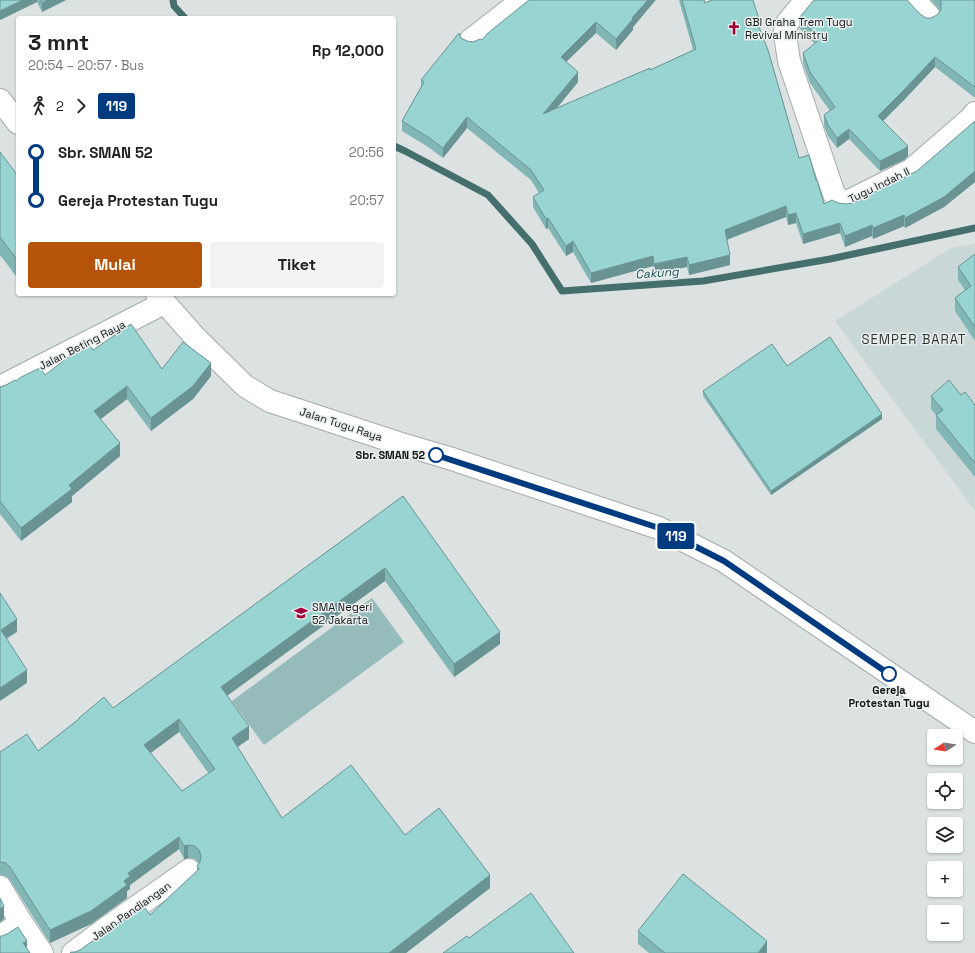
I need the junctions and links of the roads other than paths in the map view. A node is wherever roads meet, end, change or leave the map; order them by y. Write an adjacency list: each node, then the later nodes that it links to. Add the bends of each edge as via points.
1 (522, 0): 5 (main road)
2 (806, 0): 7 (main road, Tugu Indah II, via 787,23 785,32 789,61 834,194 840,201 847,202 911,170)
3 (914, 0): 4 (main road)
4 (929, 16)
5 (471, 40)
6 (0, 100): 8 (main road)
7 (975, 113)
8 (16, 120)
9 (160, 298): 10 (main road, Jalan Beting Raya); 11 (main road, Jalan Tugu Raya, via 245,386 270,401 659,528 724,561)
10 (0, 387)
11 (975, 732)
12 (189, 870): 17 (main road, Jalan Pandiangan)
13 (0, 887): 14 (main road)
14 (21, 922): 15 (main road); 16 (main road)
15 (0, 937)
16 (42, 953)
17 (73, 953)

